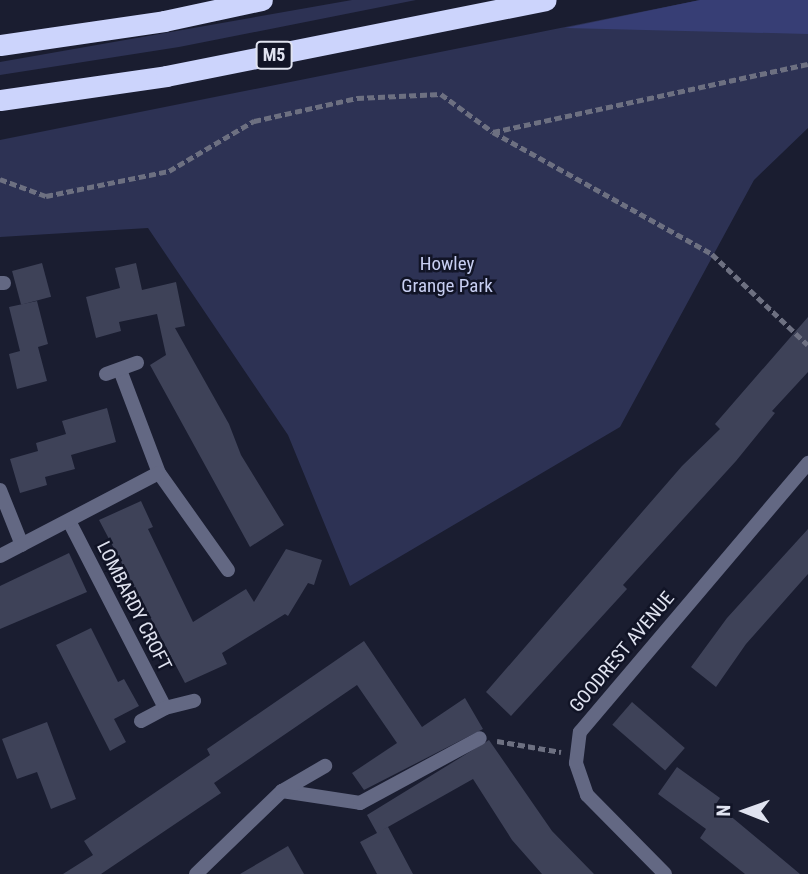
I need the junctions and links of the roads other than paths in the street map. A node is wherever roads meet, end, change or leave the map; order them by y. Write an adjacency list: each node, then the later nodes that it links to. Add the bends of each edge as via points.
1 (262, 0): 3 (highway, via 164,21)
2 (545, 0): 4 (highway, M5, via 166,76)
3 (0, 45)
4 (0, 100)
5 (137, 363): 7 (street, via 113,372)
6 (808, 463): 20 (street, GOODREST AVENUE, via 580,732 576,754 587,795)
7 (159, 472): 9 (street); 12 (street)
8 (0, 490): 10 (street)
9 (69, 521): 10 (street); 14 (street, LOMBARDY CROFT)
10 (22, 545): 11 (street)
11 (0, 556)
12 (228, 570)
13 (194, 701): 14 (street)
14 (164, 708): 15 (street)
15 (141, 720)
16 (480, 738): 18 (street, via 360,803)
17 (325, 766): 18 (street)
18 (282, 791): 19 (street)
19 (195, 874)
20 (665, 874)

